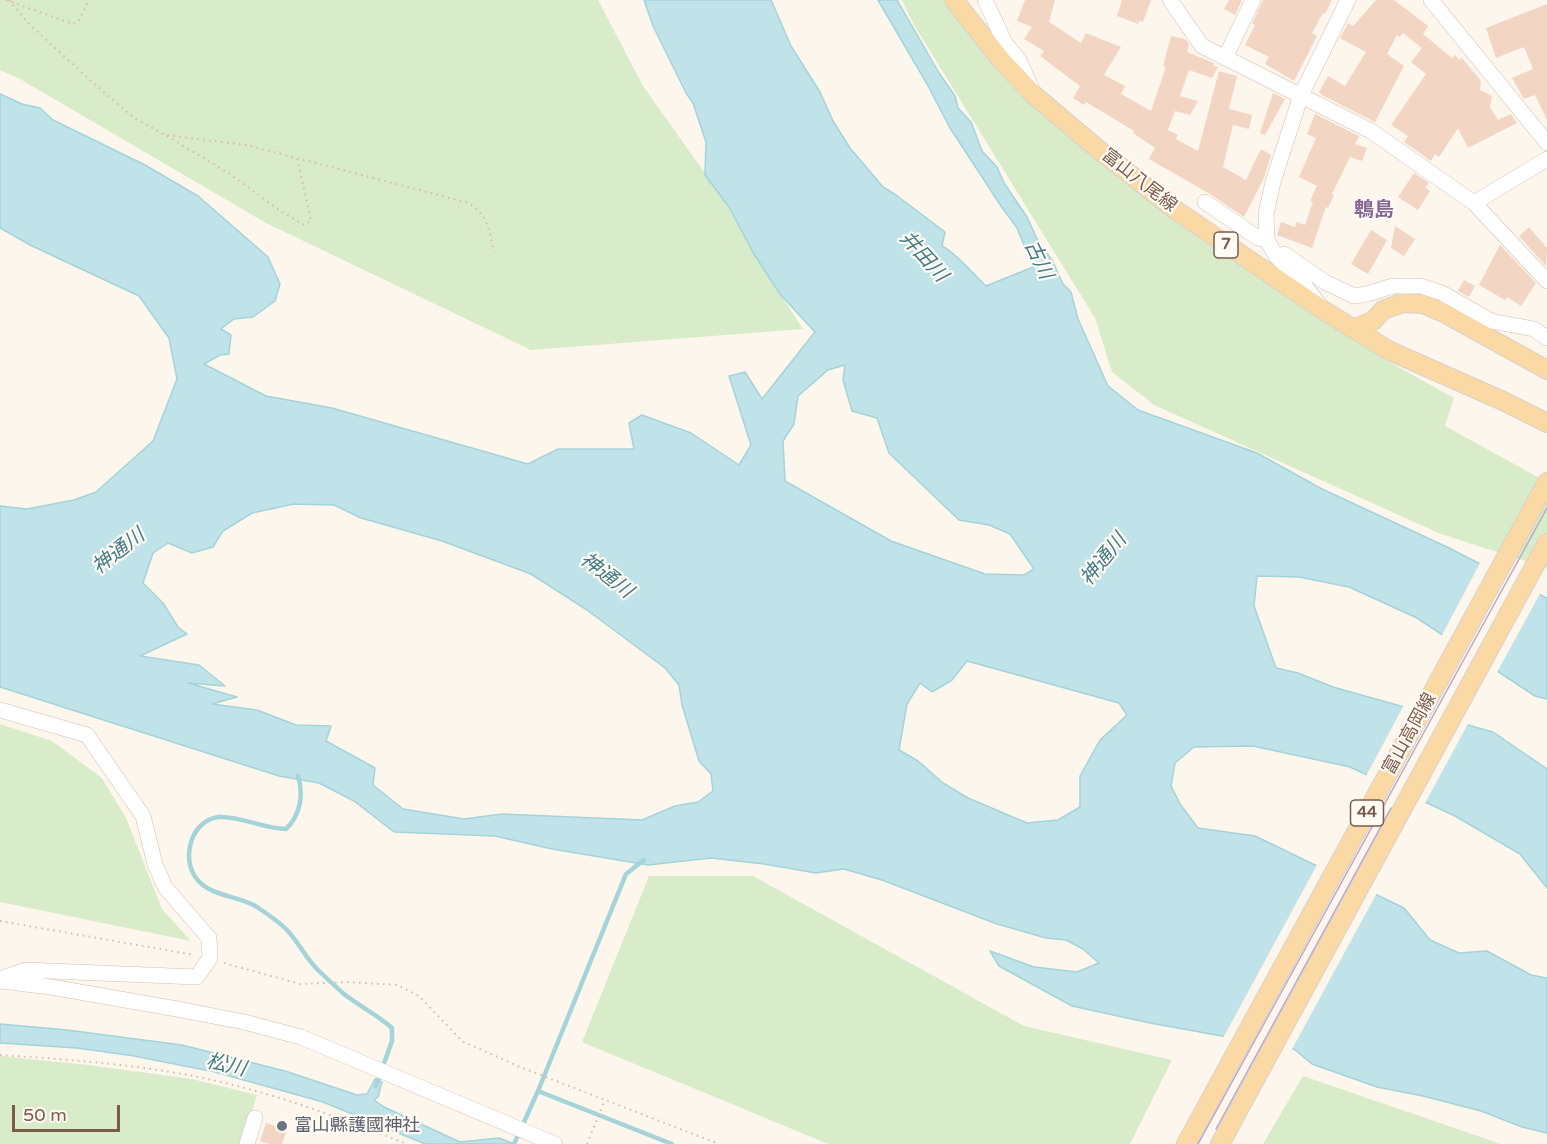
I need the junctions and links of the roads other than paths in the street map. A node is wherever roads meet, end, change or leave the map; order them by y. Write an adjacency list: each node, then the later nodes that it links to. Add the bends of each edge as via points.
1 (954, 0): 8 (main road, 富山八尾線 / 7)
2 (985, 0): 8 (street)
3 (1253, 0): 7 (street)
4 (1348, 0): 9 (street)
5 (1431, 0): 10 (street)
6 (1176, 3): 7 (street, via 1202,46)
7 (1225, 58): 9 (street)
8 (1034, 95): 16 (main road, 富山八尾線 / 7, via 1177,211)
9 (1301, 95): 13 (street, via 1371,131); 14 (street, via 1266,214)
10 (1547, 143)
11 (1547, 159): 13 (street)
12 (1205, 202): 14 (street)
13 (1474, 203): 15 (street)
14 (1270, 245): 16 (street); 18 (street, via 1325,282 1354,296 1392,286 1421,286 1442,293 1491,321 1534,329)
15 (1547, 281)
16 (1323, 310): 17 (main road, 富山八尾線 / 7)
17 (1352, 329): 19 (main road, via 1402,303 1423,304); 20 (main road, 富山八尾線 / 7, via 1390,351)
18 (1547, 338)
19 (1545, 364)
20 (1547, 423)
21 (1547, 482): 28 (main road, 富山高岡線 / 44)
22 (1547, 543): 29 (main road, 富山高岡線 / 44)
23 (0, 710): 24 (street, via 87,735 143,816 165,887 209,938 210,958 197,977 25,970)
24 (0, 980): 26 (street, via 177,1009 301,1037)
25 (255, 1118): 27 (street)
26 (548, 1142)
27 (247, 1144)
28 (1186, 1144)
29 (1220, 1144)

